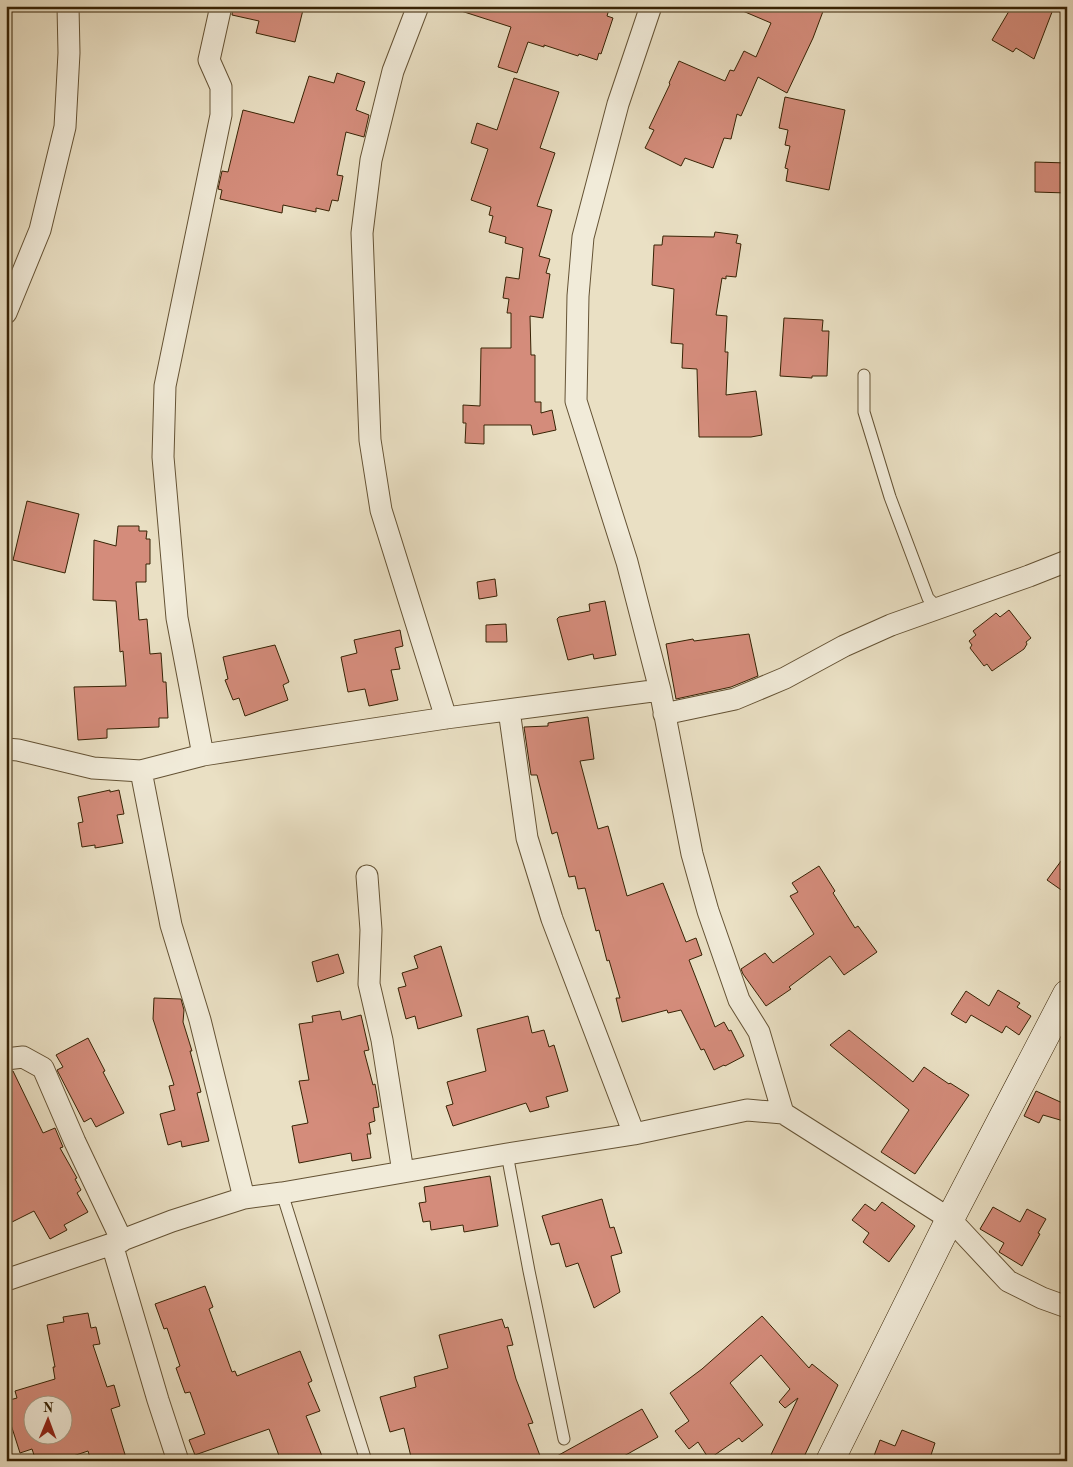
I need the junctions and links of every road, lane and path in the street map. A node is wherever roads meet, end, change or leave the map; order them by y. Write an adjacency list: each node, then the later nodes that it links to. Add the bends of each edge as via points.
1 (68, 6): 5 (street, via 65,127 40,230)
2 (221, 6): 14 (street, via 209,60 221,87 222,115 165,386 163,457 178,618)
3 (418, 6): 12 (street, via 393,71 373,151 362,233 370,440 381,510)
4 (651, 6): 9 (street, via 618,104 583,237 576,401 627,562)
5 (6, 313)
6 (864, 375): 8 (lane, via 864,412 884,478 928,598)
7 (1067, 561): 8 (street)
8 (939, 609): 11 (street, via 844,646 735,700)
9 (660, 690): 10 (street); 11 (street)
10 (509, 710): 12 (street); 20 (street, via 527,838 552,919)
11 (664, 714): 19 (street, via 692,854 708,911 738,1000 759,1032)
12 (446, 718): 14 (street)
13 (6, 749): 15 (street, via 93,768)
14 (203, 755): 15 (street)
15 (141, 771): 24 (street, via 171,925 200,1020)
16 (367, 876): 22 (street, via 371,930 369,984 382,1040)
17 (1067, 994): 25 (street)
18 (8, 1056): 26 (street, via 23,1057 43,1068)
19 (783, 1113): 20 (street, via 747,1110); 25 (street)
20 (634, 1134): 21 (street)
21 (507, 1154): 22 (street); 29 (lane)
22 (403, 1172): 23 (street)
23 (282, 1193): 24 (street); 31 (lane)
24 (244, 1198): 26 (street)
25 (950, 1219): 28 (street, via 1008,1281); 32 (street)
26 (117, 1242): 27 (street); 30 (street, via 158,1400)
27 (6, 1280)
28 (1067, 1307)
29 (564, 1440)
30 (178, 1461)
31 (366, 1461)
32 (830, 1461)

